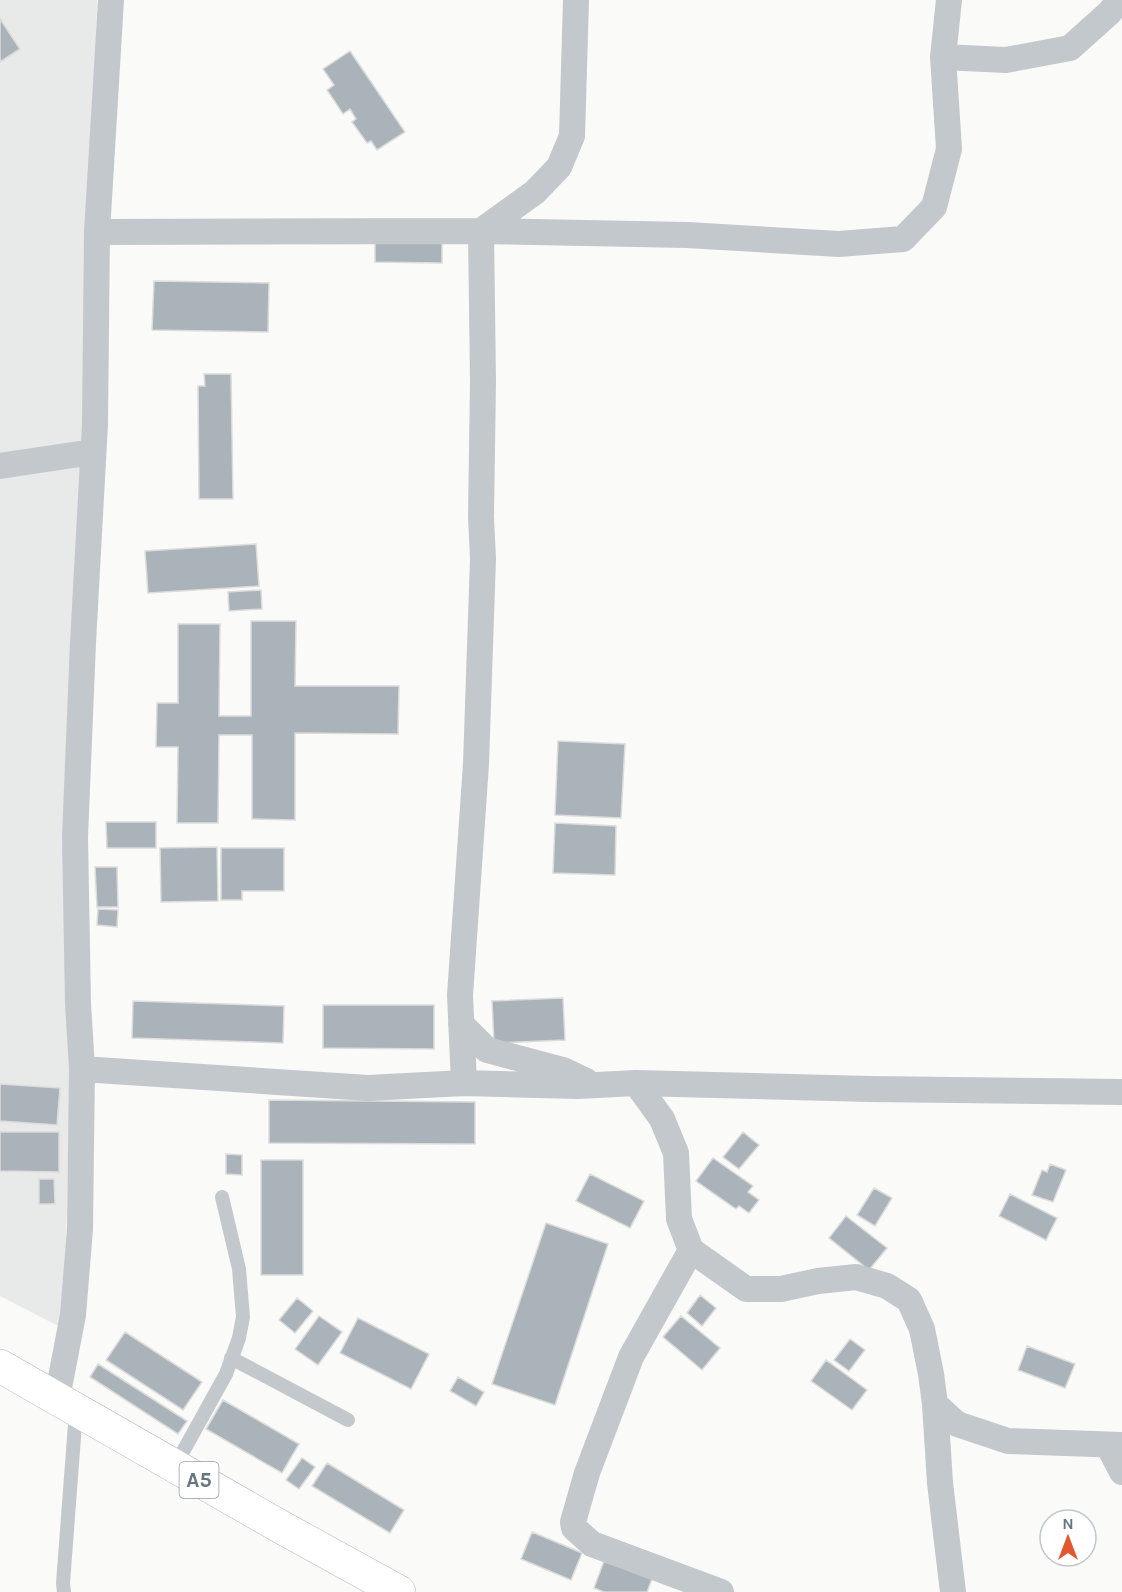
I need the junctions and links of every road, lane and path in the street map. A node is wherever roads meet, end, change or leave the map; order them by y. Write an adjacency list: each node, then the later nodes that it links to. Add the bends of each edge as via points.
1 (111, 0): 7 (street)
2 (576, 0): 6 (street, via 572,136 559,167 535,192)
3 (949, 0): 5 (street)
4 (1120, 0): 5 (street, via 1070,48 1006,60)
5 (943, 57): 6 (street, via 949,149 934,207 903,239 838,244 687,235)
6 (481, 231): 7 (street); 10 (street, via 483,559)
7 (97, 232): 8 (street)
8 (93, 452): 9 (street); 11 (street, via 75,837)
9 (0, 466)
10 (461, 1024): 12 (street); 14 (street, via 488,1050 563,1070)
11 (82, 1069): 12 (street, via 368,1088); 20 (street, via 80,1228)
12 (464, 1083): 14 (street)
13 (636, 1083): 14 (street); 15 (street); 17 (street, via 662,1119 676,1152 680,1219)
14 (595, 1085)
15 (1122, 1092)
16 (222, 1197): 18 (lane, via 239,1269 243,1317)
17 (691, 1250): 21 (street, via 746,1288 781,1289 856,1277 887,1286 909,1300 922,1329); 28 (street, via 631,1357 587,1473 573,1522 574,1528 592,1544)
18 (231, 1358): 22 (lane); 24 (lane)
19 (0, 1366): 20 (highway, A5)
20 (67, 1404): 24 (highway, A5); 26 (lane)
21 (934, 1404): 23 (street, via 957,1424 1008,1441); 29 (street)
22 (348, 1420)
23 (1115, 1445): 25 (street)
24 (175, 1466): 27 (highway, A5)
25 (1122, 1472)
26 (64, 1592)
27 (399, 1592)
28 (721, 1592)
29 (953, 1592)

